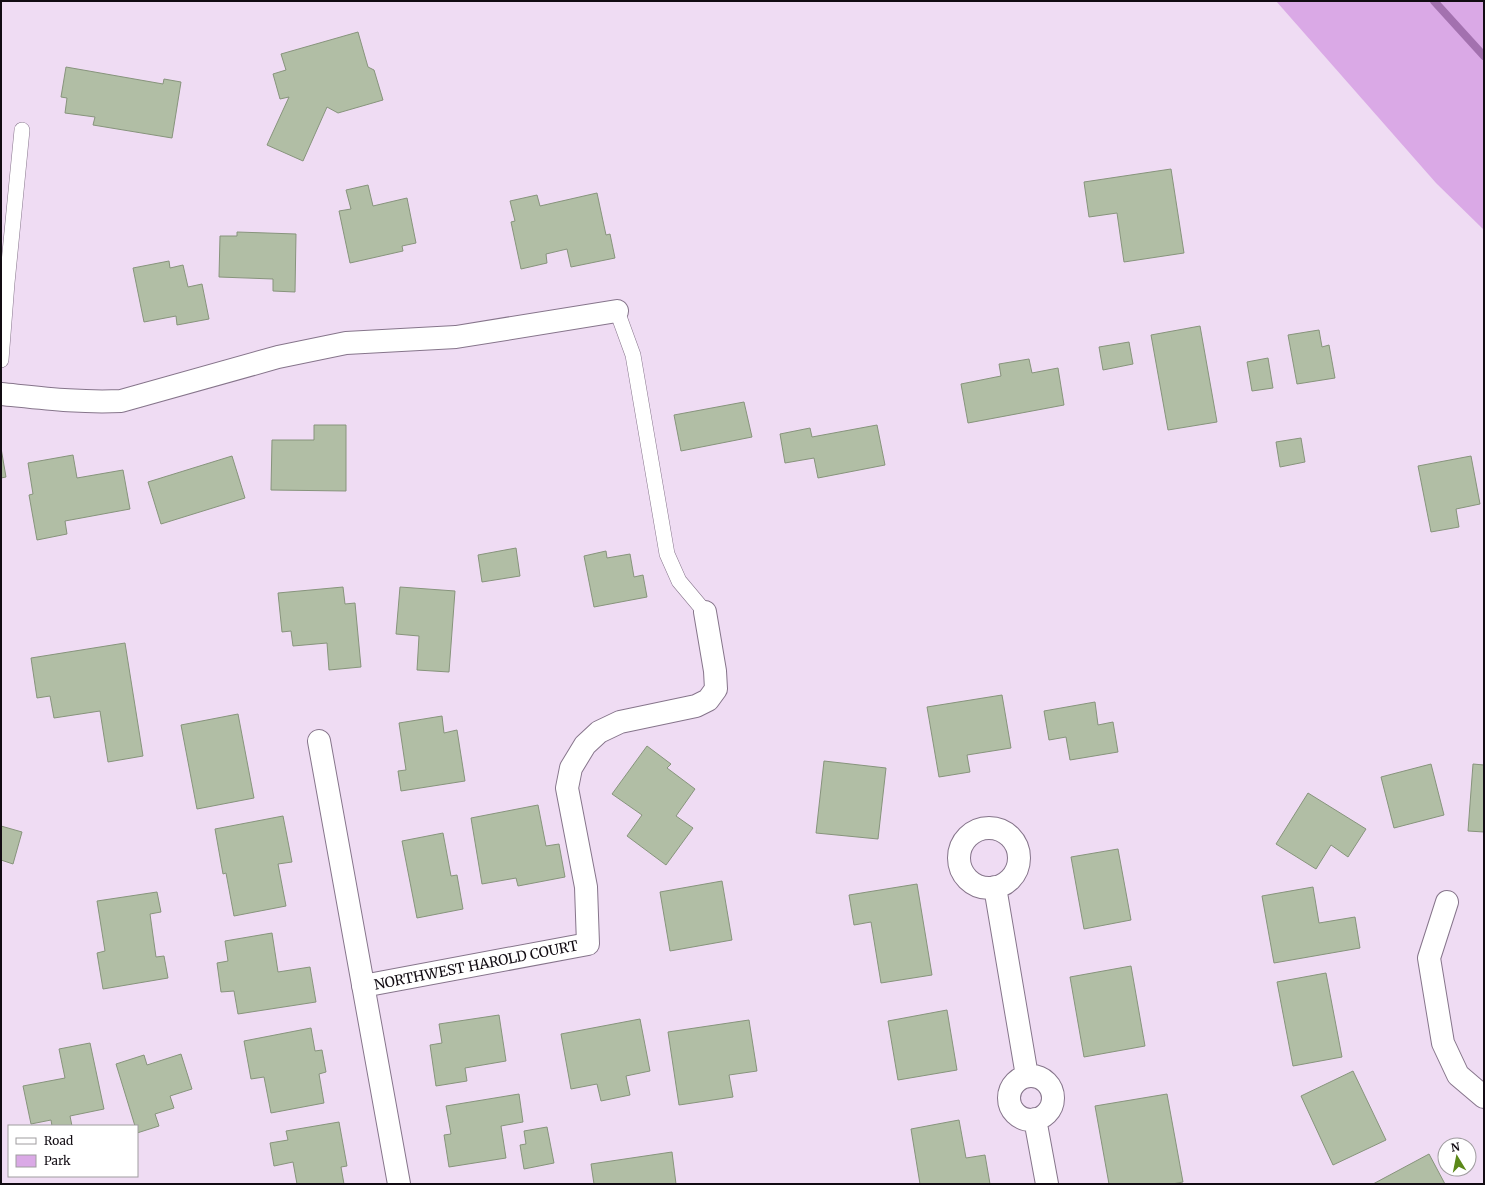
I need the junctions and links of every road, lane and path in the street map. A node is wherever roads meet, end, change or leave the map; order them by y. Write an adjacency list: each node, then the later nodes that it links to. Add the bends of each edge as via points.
1 (22, 130): 3 (lane)
2 (616, 311): 4 (street, via 456,338 346,343 278,357 121,401 59,400); 5 (lane, via 634,355 667,554 679,581)
3 (1, 360)
4 (1, 394)
5 (705, 612): 9 (street, NORTHWEST HAROLD COURT, via 716,689 708,700 696,706 620,722 599,732 585,745 572,768 567,788 586,887 588,944)
6 (320, 741): 9 (street)
7 (995, 888): 10 (street)
8 (1447, 902): 11 (street, via 1429,958 1443,1042 1458,1075)
9 (363, 986): 13 (street)
10 (1027, 1076): 12 (street, via 1040,1078 1052,1092 1052,1102 1048,1111); 12 (street, via 1016,1082 1008,1098 1011,1108 1018,1116 1027,1120)
11 (1484, 1097)
12 (1035, 1119): 14 (street)
13 (399, 1184)
14 (1047, 1184)

